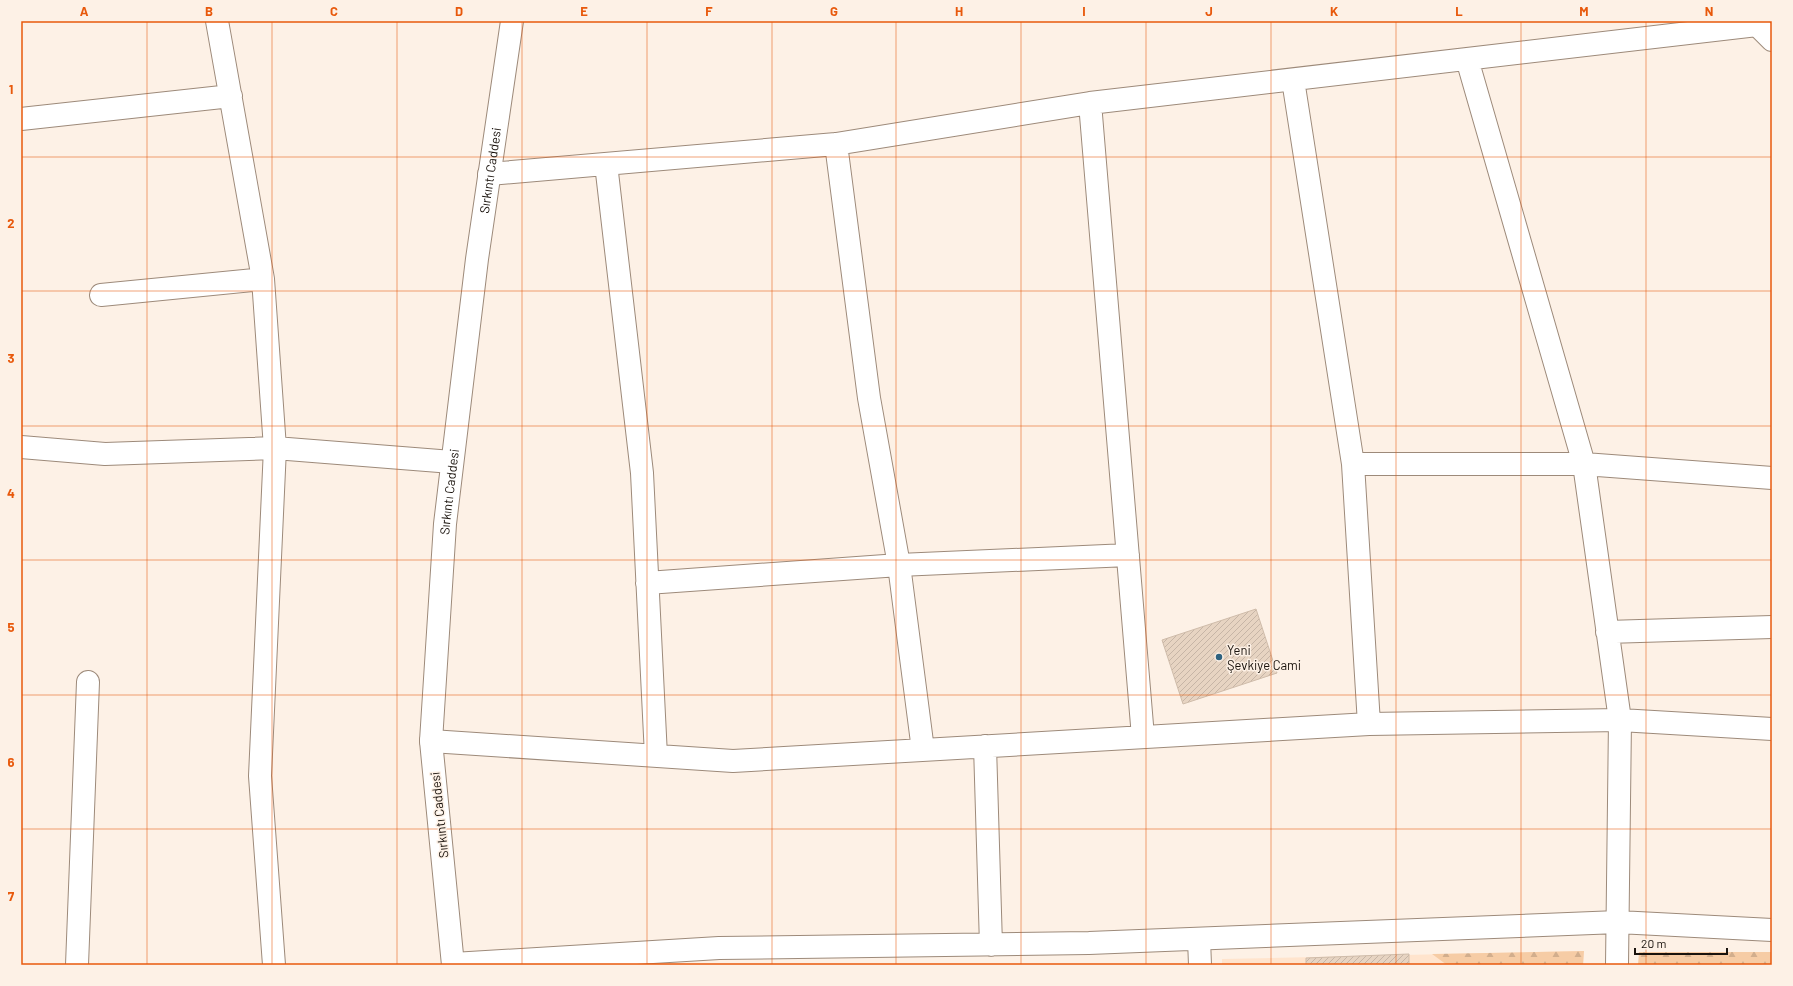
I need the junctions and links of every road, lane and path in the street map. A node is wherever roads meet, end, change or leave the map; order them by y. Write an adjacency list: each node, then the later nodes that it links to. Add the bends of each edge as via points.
1 (217, 21): 6 (street)
2 (512, 21): 11 (street, Sırkıntı Caddesi)
3 (1761, 29): 4 (street)
4 (1467, 59): 5 (street); 18 (street)
5 (1293, 80): 7 (street); 17 (street)
6 (231, 96): 8 (street); 12 (street)
7 (1090, 103): 9 (street); 20 (street)
8 (21, 119)
9 (836, 144): 10 (street); 21 (street, via 869,398)
10 (606, 164): 11 (street); 22 (street, via 642,473)
11 (489, 174): 16 (street, Sırkıntı Caddesi)
12 (263, 279): 13 (street); 15 (street)
13 (101, 295)
14 (21, 447): 15 (street, via 105,454)
15 (275, 448): 16 (street); 40 (street, via 260,776)
16 (452, 462): 30 (street, Sırkıntı Caddesi, via 445,524)
17 (1353, 464): 18 (street); 27 (street)
18 (1584, 464): 19 (street); 24 (street)
19 (1772, 478)
20 (1128, 555): 21 (street); 29 (street)
21 (899, 565): 22 (street); 32 (street)
22 (647, 583): 33 (street)
23 (1772, 627): 24 (street)
24 (1608, 632): 26 (street)
25 (88, 682): 39 (street)
26 (1620, 720): 27 (street); 28 (street); 34 (street)
27 (1369, 724): 29 (street)
28 (1772, 729)
29 (1143, 737): 31 (street)
30 (431, 741): 33 (street); 38 (street, Sırkıntı Caddesi)
31 (985, 746): 32 (street); 37 (street)
32 (924, 750): 33 (street, via 733,761)
33 (656, 756)
34 (1618, 922): 35 (street); 36 (street); 42 (street)
35 (1772, 930)
36 (1199, 939): 37 (street); 41 (street)
37 (991, 945): 38 (street, via 719,948)
38 (453, 964)
39 (77, 965)
40 (274, 965)
41 (1200, 965)
42 (1617, 965)

